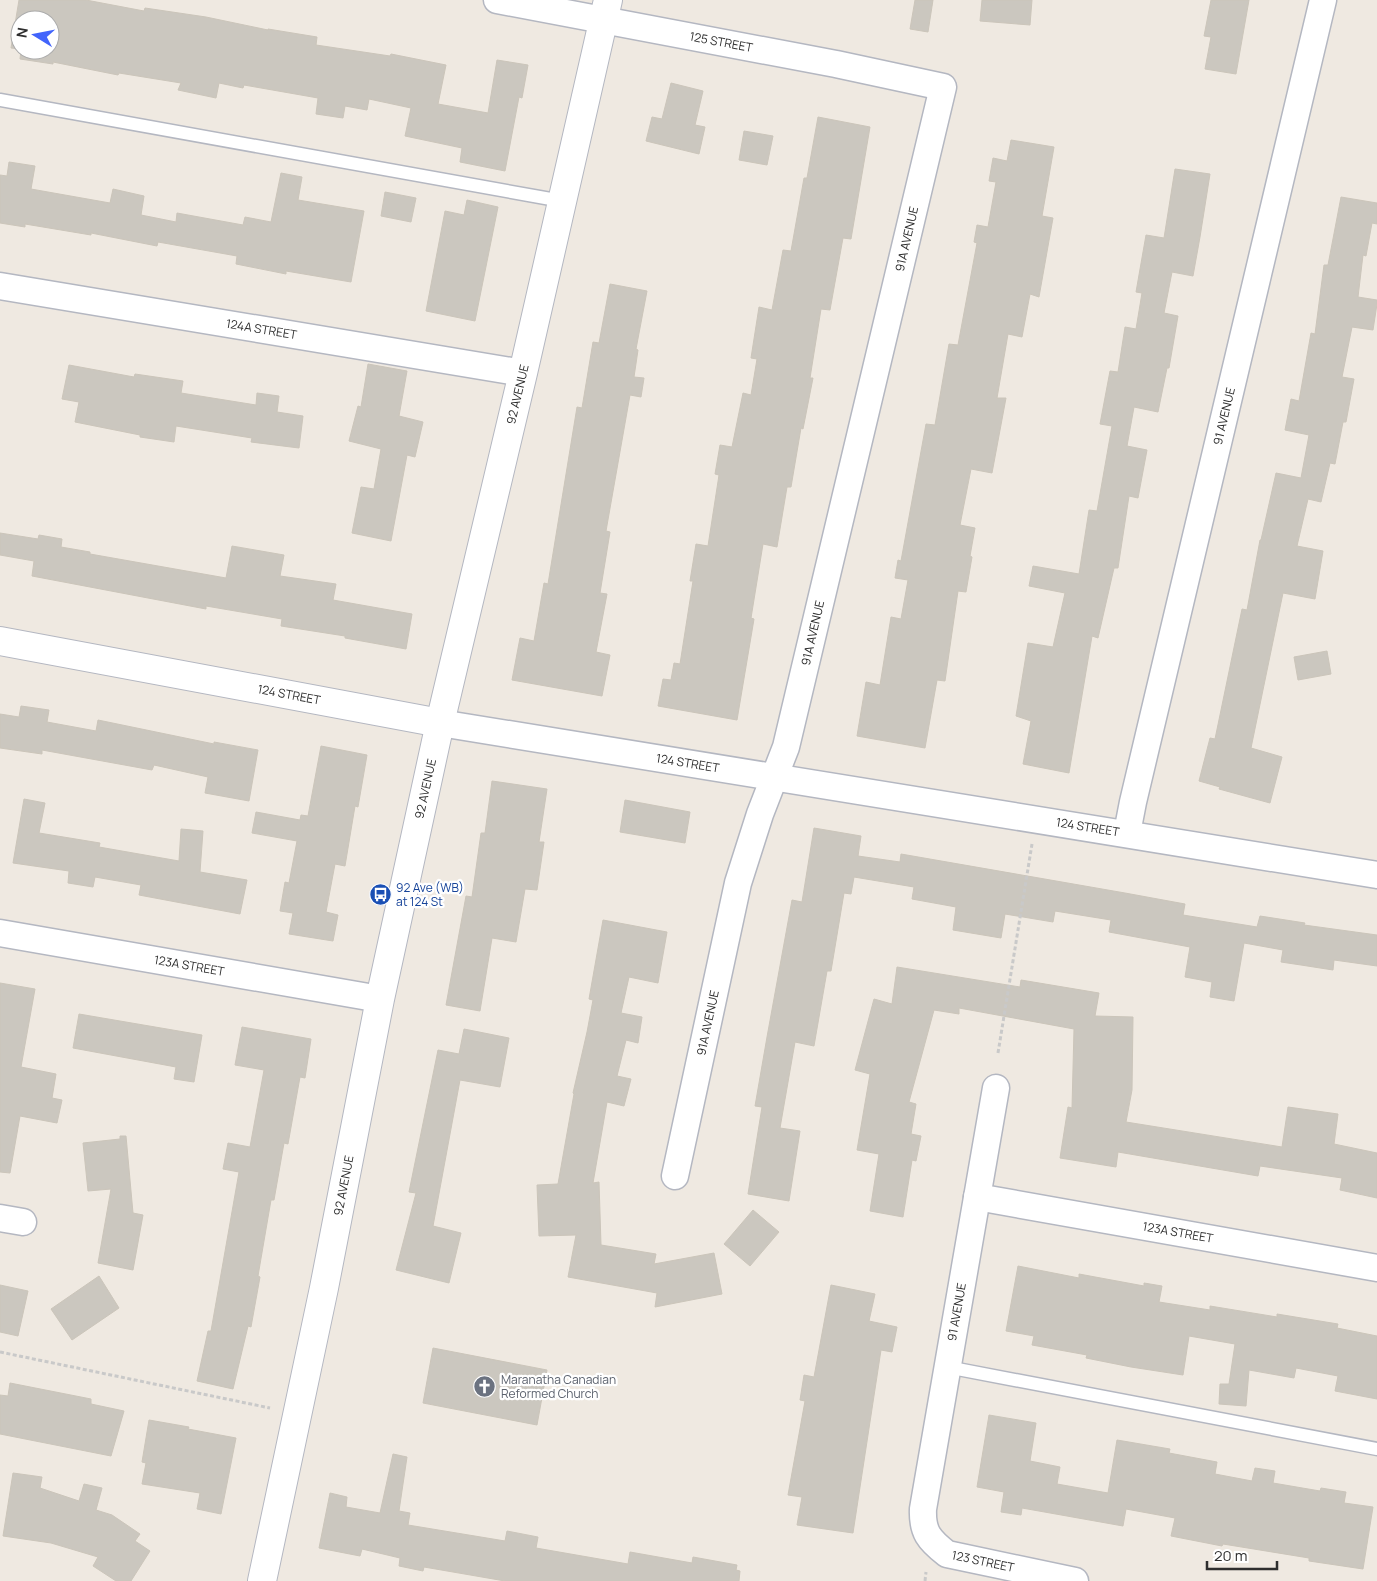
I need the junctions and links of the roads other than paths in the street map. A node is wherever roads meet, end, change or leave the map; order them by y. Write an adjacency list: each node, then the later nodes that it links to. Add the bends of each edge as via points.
1 (497, 0): 3 (street, 125 STREET)
2 (1323, 0): 12 (street, 91 AVENUE)
3 (605, 10): 4 (street, 125 STREET); 6 (street, 92 AVENUE)
4 (943, 87): 11 (street, 91A AVENUE, via 789,737)
5 (0, 100): 6 (lane)
6 (562, 201): 8 (street, 92 AVENUE)
7 (0, 286): 8 (street, 124A STREET)
8 (523, 373): 10 (street, 92 AVENUE)
9 (0, 641): 10 (street, 124 STREET)
10 (440, 723): 11 (street, 124 STREET); 15 (street, 92 AVENUE)
11 (774, 778): 12 (street, 124 STREET); 17 (street, 91A AVENUE, via 738,882)
12 (1127, 833): 13 (street, 124 STREET)
13 (1377, 875)
14 (0, 933): 15 (street, 123A STREET)
15 (380, 999): 23 (street, 92 AVENUE, via 324,1288)
16 (996, 1088): 18 (street, 91 AVENUE)
17 (675, 1176)
18 (977, 1197): 19 (street, 123A STREET); 20 (street, 91 AVENUE)
19 (1377, 1268)
20 (947, 1367): 21 (lane); 22 (street, 91 AVENUE, via 923,1509 923,1526)
21 (1377, 1449)
22 (927, 1535): 24 (street, 123 STREET, via 947,1554)
23 (262, 1581)
24 (1075, 1581)

